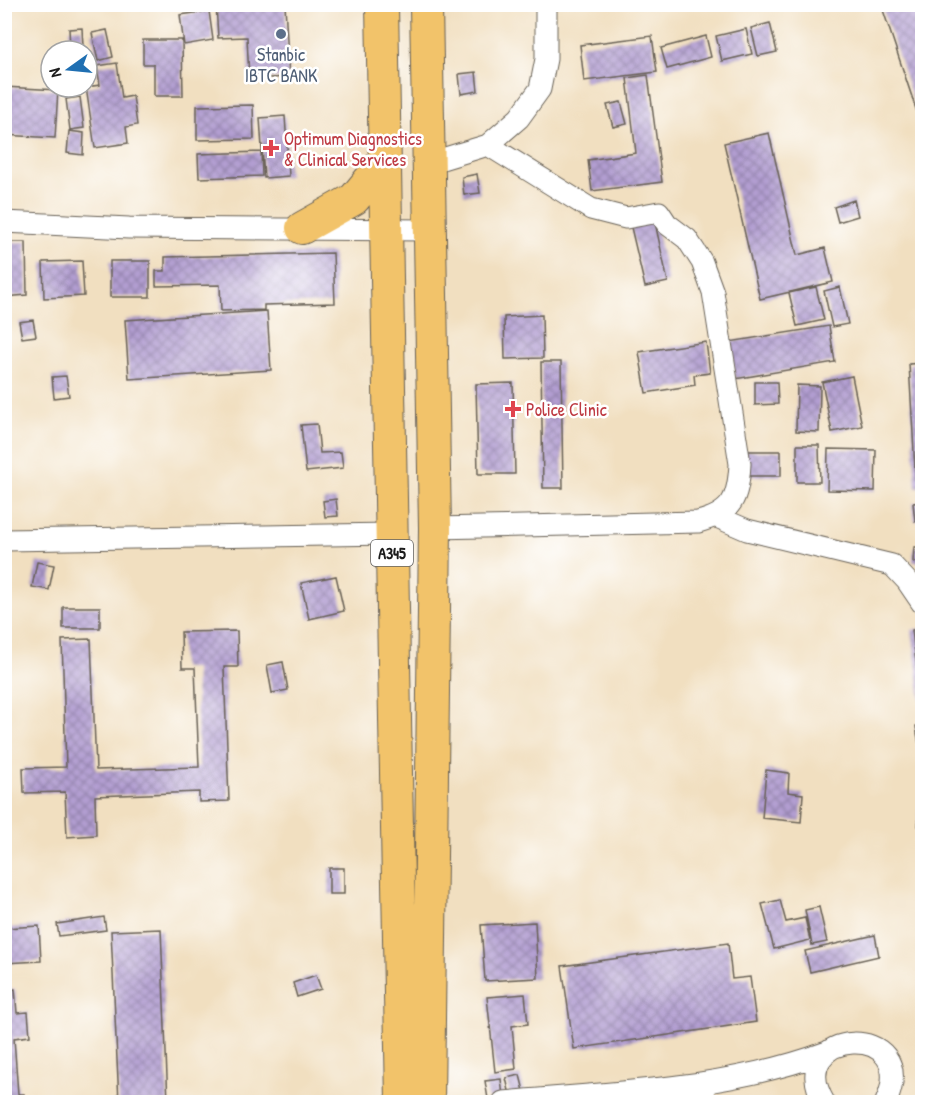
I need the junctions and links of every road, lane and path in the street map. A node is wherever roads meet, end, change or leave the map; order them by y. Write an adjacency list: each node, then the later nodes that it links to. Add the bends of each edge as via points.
1 (382, 4): 5 (highway, A345)
2 (426, 4): 6 (highway, A345)
3 (546, 4): 4 (street, via 546,59 540,89 519,118)
4 (488, 145): 6 (street); 11 (street, via 591,209 626,218 659,212 667,224 687,239 702,262 713,292 740,464 739,486 733,502)
5 (385, 161): 8 (highway, via 354,199); 9 (highway, A345)
6 (429, 163): 10 (highway, A345)
7 (4, 222): 8 (street, via 129,228)
8 (302, 228): 9 (street)
9 (386, 228): 10 (street); 13 (highway, A345)
10 (429, 230): 12 (highway, A345)
11 (717, 517): 12 (street, via 698,522); 15 (street, via 747,530 892,565)
12 (435, 528): 19 (highway, A345)
13 (392, 534): 14 (street); 18 (highway, A345)
14 (4, 540)
15 (922, 603)
16 (827, 1052): 17 (street); 21 (street, via 817,1070 817,1090); 22 (street, via 858,1041 873,1046 886,1057 892,1072 892,1089)
17 (704, 1093): 20 (street)
18 (402, 1102)
19 (428, 1102)
20 (503, 1102)
21 (824, 1102)
22 (886, 1102)

